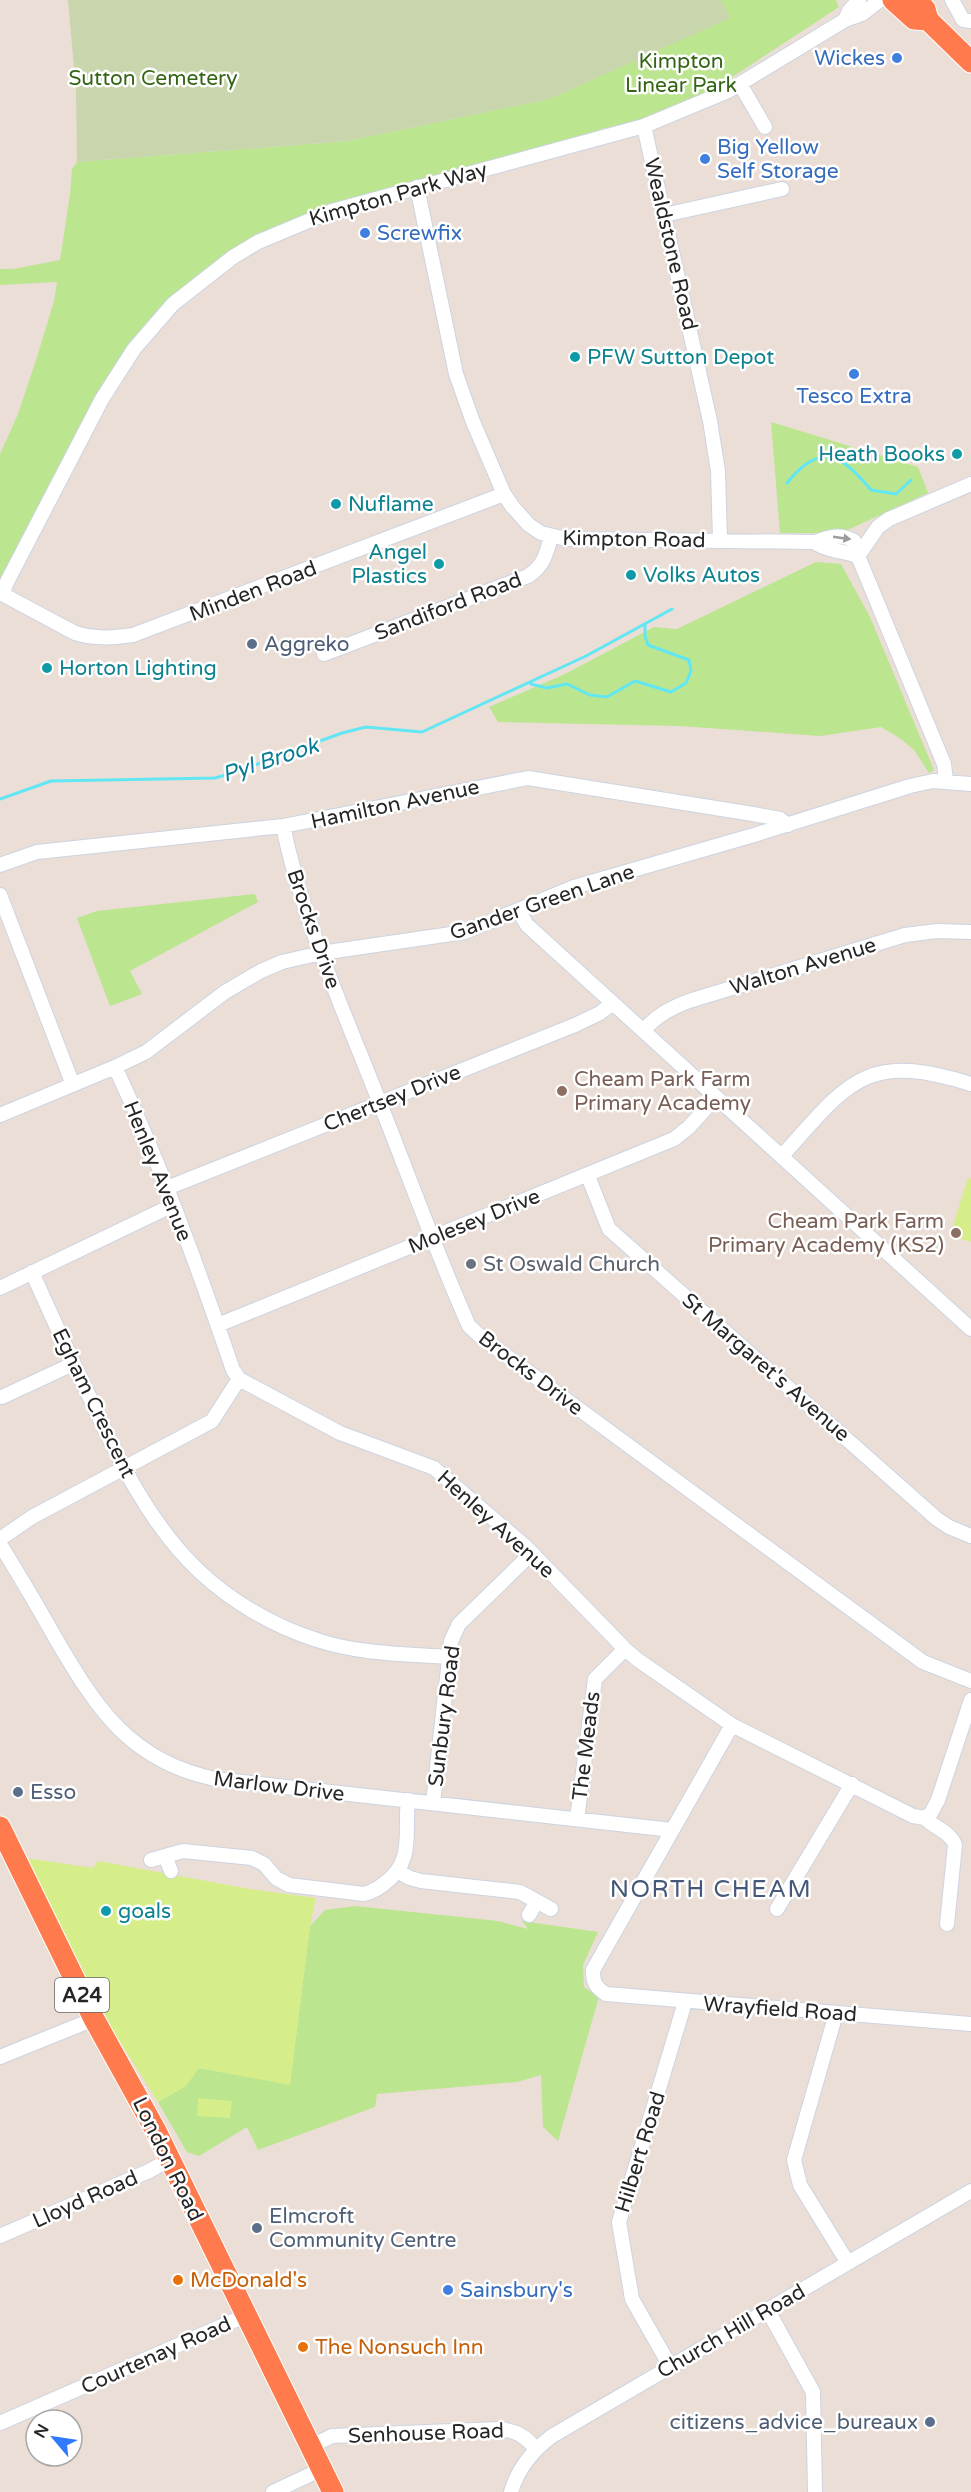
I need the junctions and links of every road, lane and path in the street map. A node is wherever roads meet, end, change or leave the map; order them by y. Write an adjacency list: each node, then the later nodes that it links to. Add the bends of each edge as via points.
1 (859, 0): 6 (street, Kimpton Park Way)
2 (880, 0): 6 (street, Kimpton Park Way, via 862,14)
3 (893, 0): 7 (highway, via 914,19)
4 (915, 0): 7 (highway, via 925,9)
5 (952, 0): 8 (street, via 959,16)
6 (845, 20): 10 (street, Kimpton Park Way)
7 (928, 20): 9 (highway)
8 (969, 21)
9 (971, 62)
10 (740, 84): 11 (street, Kimpton Park Way); 12 (street)
11 (644, 126): 13 (street, Kimpton Park Way); 15 (street, Wealdstone Road)
12 (765, 127)
13 (417, 187): 17 (street, Kimpton Road, via 456,374); 21 (street, Kimpton Park Way, via 315,216 258,242 233,256 173,304 134,349 102,399)
14 (782, 189): 15 (street)
15 (664, 215): 19 (street, Wealdstone Road, via 710,421 718,471)
16 (971, 484): 20 (street, via 889,519 878,527)
17 (504, 494): 18 (street, Kimpton Road, via 529,525); 21 (street, Minden Road, via 133,635 98,638 80,634)
18 (551, 537): 19 (street, Kimpton Road, via 658,542); 22 (street, Sandiford Road, via 543,563 528,576)
19 (720, 540): 20 (street, Kimpton Road, via 814,542)
20 (858, 556): 23 (street, via 944,764)
21 (2, 594)
22 (324, 654)
23 (946, 781): 24 (street, Gander Green Lane); 26 (street, Gander Green Lane, via 910,786)
24 (971, 784)
25 (753, 814): 26 (street, Hamilton Avenue, via 780,819); 27 (street, Hamilton Avenue, via 528,778); 28 (street)
26 (788, 825): 28 (street, Gander Green Lane)
27 (283, 826): 29 (street, Hamilton Avenue, via 37,852); 33 (street, Brocks Drive, via 292,869)
28 (754, 836): 31 (street, Gander Green Lane, via 573,887)
29 (0, 865)
30 (0, 894): 38 (street)
31 (518, 910): 33 (street, Gander Green Lane, via 465,932); 34 (street, via 527,925)
32 (971, 932): 35 (street, Walton Avenue, via 905,935 689,1001 666,1011)
33 (321, 953): 36 (street, Gander Green Lane, via 282,962 241,981 161,1042); 40 (street, Brocks Drive)
34 (613, 1003): 35 (street); 40 (street, Chertsey Drive, via 575,1025)
35 (644, 1030): 39 (street)
36 (115, 1067): 38 (street, Gander Green Lane); 44 (street, Henley Avenue)
37 (971, 1084): 42 (street, via 912,1070 875,1074 854,1083 832,1100)
38 (73, 1085): 41 (street, Gander Green Lane)
39 (716, 1098): 42 (street); 43 (street, Molesey Drive, via 674,1139)
40 (380, 1102): 44 (street, Chertsey Drive); 46 (street, Brocks Drive)
41 (0, 1115)
42 (782, 1156): 50 (street)
43 (588, 1176): 46 (street, Molesey Drive); 55 (street, St Margaret's Avenue, via 609,1229 937,1519)
44 (167, 1188): 45 (street, Henley Avenue)
45 (173, 1205): 47 (street); 49 (street, Henley Avenue)
46 (432, 1238): 49 (street, Molesey Drive); 61 (street, Brocks Drive, via 470,1326 481,1337 923,1662)
47 (32, 1272): 48 (street); 51 (street, Egham Crescent)
48 (0, 1288)
49 (218, 1325): 52 (street, Henley Avenue)
50 (971, 1329)
51 (73, 1364): 53 (street); 54 (street, Egham Crescent)
52 (239, 1379): 54 (street, via 212,1421); 58 (street, Henley Avenue, via 332,1429 434,1468)
53 (2, 1397)
54 (123, 1469): 56 (street); 60 (street, Egham Crescent, via 169,1537 196,1568 263,1617 344,1647)
55 (971, 1536)
56 (0, 1539)
57 (0, 1544): 65 (street, Marlow Drive, via 88,1693 120,1732 154,1756 190,1774 215,1779)
58 (532, 1553): 59 (street, Henley Avenue); 60 (street, Sunbury Road, via 459,1624)
59 (625, 1649): 63 (street, Henley Avenue); 68 (street, The Meads, via 595,1679)
60 (448, 1657): 66 (street, Sunbury Road)
61 (971, 1682)
62 (971, 1700): 67 (street, via 938,1800)
63 (732, 1725): 64 (street, Henley Avenue); 70 (street)
64 (852, 1784): 67 (street, Henley Avenue); 77 (street)
65 (408, 1800): 66 (street, Marlow Drive); 74 (street, via 406,1845)
66 (433, 1803): 68 (street, Marlow Drive)
67 (925, 1818): 79 (street, Henley Avenue, via 949,1835 955,1845)
68 (577, 1819): 70 (street, Marlow Drive)
69 (0, 1827): 82 (highway, London Road / A24)
70 (672, 1830): 80 (street, Wrayfield Road, via 593,1970 594,1982 606,1994)
71 (165, 1856): 72 (street); 73 (street); 74 (street, via 191,1851 252,1858 289,1885 356,1894 371,1892)
72 (151, 1860)
73 (171, 1871)
74 (399, 1872): 75 (street, via 421,1881 520,1892)
75 (537, 1901): 76 (street); 78 (street)
76 (551, 1909)
77 (777, 1909)
78 (529, 1915)
79 (947, 1924)
80 (685, 2002): 81 (street, Wrayfield Road); 91 (street, Hilbert Road, via 619,2222 632,2299)
81 (834, 2013): 83 (street, Wrayfield Road); 88 (street, via 794,2160 800,2185)
82 (94, 2019): 84 (street); 85 (highway, London Road / A24)
83 (971, 2024)
84 (0, 2057)
85 (169, 2160): 87 (street, Lloyd Road); 90 (highway, London Road / A24)
86 (971, 2191): 88 (street, Church Hill Road)
87 (0, 2236)
88 (848, 2263): 89 (street, Church Hill Road)
89 (767, 2309): 91 (street, Church Hill Road); 99 (street, via 813,2392)
90 (247, 2315): 92 (street, Courtenay Road); 93 (highway, London Road / A24)
91 (670, 2366): 94 (street, Church Hill Road, via 564,2428)
92 (0, 2423)
93 (311, 2446): 94 (street, Senhouse Road, via 332,2436 500,2429 523,2434); 95 (highway, London Road / A24)
94 (536, 2449): 98 (street, Church Hill Road, via 520,2469)
95 (322, 2469): 96 (street); 97 (highway, London Road / A24)
96 (273, 2492)
97 (333, 2492)
98 (511, 2492)
99 (815, 2492)

